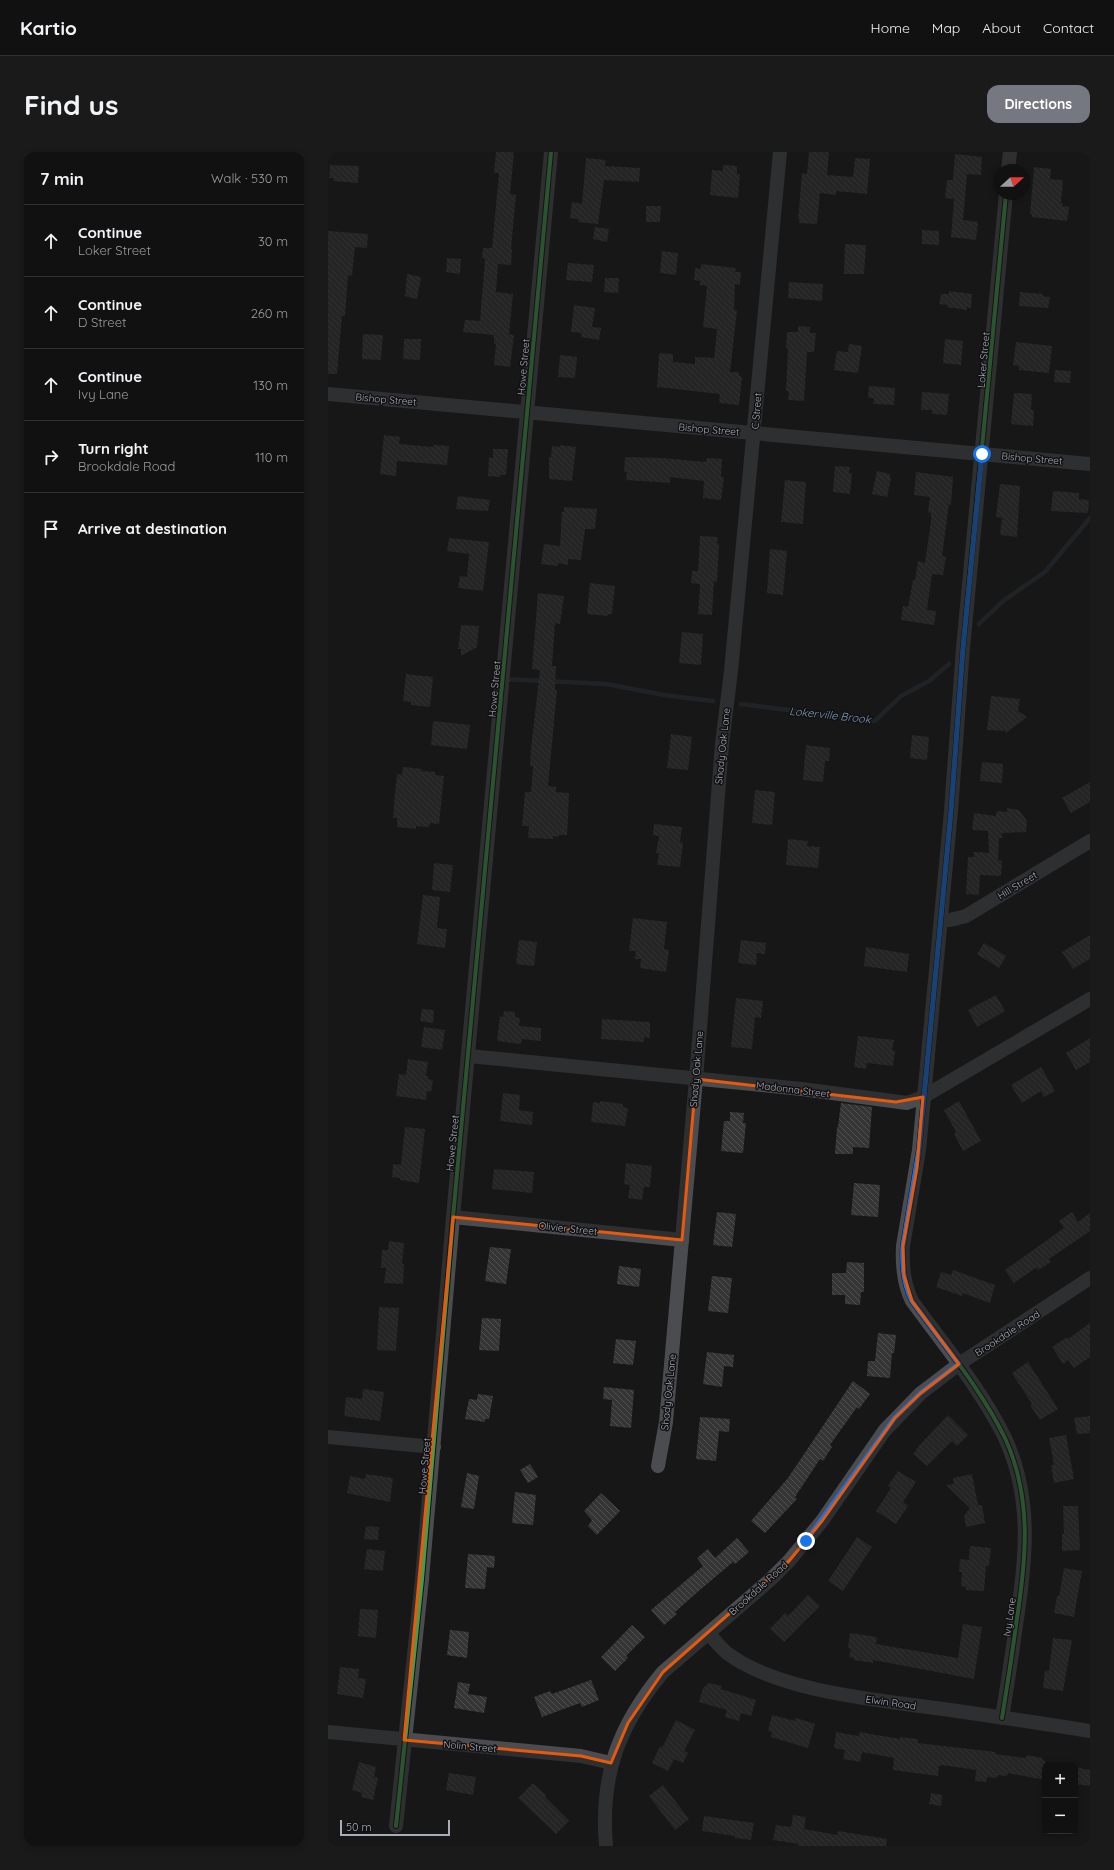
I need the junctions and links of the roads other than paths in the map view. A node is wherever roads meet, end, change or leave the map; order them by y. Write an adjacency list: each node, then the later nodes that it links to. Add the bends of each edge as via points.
1 (551, 152): 7 (street, Howe Street)
2 (780, 152): 8 (street, C Street)
3 (1010, 152): 4 (street)
4 (1009, 164)
5 (1005, 200): 9 (street, Loker Street)
6 (328, 394): 7 (street, Bishop Street)
7 (527, 412): 8 (street, Bishop Street); 15 (street, Howe Street)
8 (754, 433): 9 (street, Bishop Street); 11 (street, C Street)
9 (982, 454): 10 (street, Bishop Street); 13 (street, Loker Street)
10 (1090, 464)
11 (731, 671): 16 (street, Shady Oak Lane, via 722,744)
12 (1090, 841): 13 (street, Hill Street, via 966,916)
13 (941, 920): 17 (street, Ivy Lane)
14 (1090, 999): 17 (street, Madonna Street)
15 (469, 1056): 16 (street, Madonna Street); 18 (street, Howe Street)
16 (696, 1079): 17 (street, Madonna Street, via 802,1089 907,1103); 19 (street, Shady Oak Lane)
17 (923, 1097): 21 (street, Ivy Lane, via 917,1168 903,1246 904,1275 906,1289 912,1301)
18 (453, 1217): 19 (street, Olivier Street); 23 (street, Howe Street)
19 (682, 1240): 24 (street, Shady Oak Lane, via 666,1422)
20 (1090, 1278): 21 (street, Brookdale Road)
21 (959, 1364): 25 (street, Brookdale Road, via 921,1393 895,1418 822,1521 789,1561); 26 (street, Ivy Lane, via 1006,1440 1024,1507 1026,1530 1023,1578)
22 (328, 1436): 23 (street)
23 (434, 1447): 29 (street, Howe Street)
24 (658, 1466)
25 (708, 1632): 26 (street, Elwin Road, via 722,1648 738,1660 793,1683 860,1698); 30 (street, Brookdale Road, via 650,1687 628,1723)
26 (1002, 1718): 27 (street, Elwin Road)
27 (1090, 1731)
28 (328, 1732): 29 (street, Nolin Street)
29 (404, 1740): 30 (street, Nolin Street, via 581,1756); 31 (street, Howe Street)
30 (611, 1763): 32 (street, Brookdale Road, via 604,1808)
31 (396, 1826)
32 (606, 1846)

